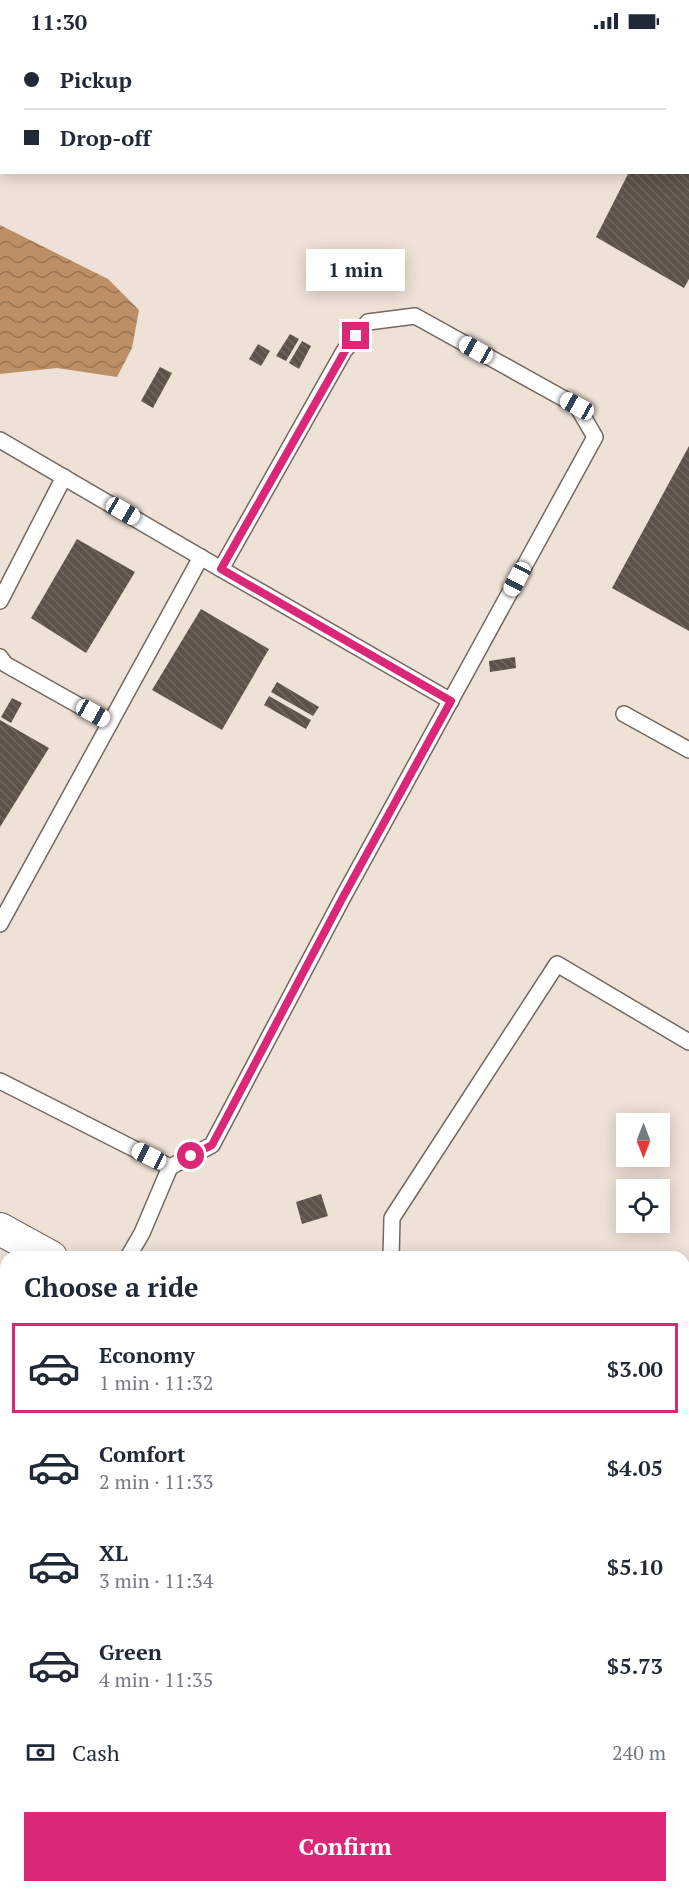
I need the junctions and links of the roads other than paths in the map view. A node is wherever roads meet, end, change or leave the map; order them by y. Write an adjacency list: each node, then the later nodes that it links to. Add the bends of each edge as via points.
1 (0, 440): 2 (lane)
2 (64, 477): 3 (lane); 5 (lane)
3 (201, 557): 4 (lane); 9 (lane)
4 (221, 569): 7 (lane); 7 (lane, via 345,351 368,322 415,316 577,406 595,437)
5 (0, 601)
6 (0, 657): 9 (lane, via 5,664)
7 (451, 701): 14 (lane, via 212,1145)
8 (624, 714): 10 (lane)
9 (110, 723): 11 (lane)
10 (689, 750)
11 (0, 924)
12 (689, 1042): 18 (lane, via 557,964 392,1218)
13 (0, 1080): 14 (lane)
14 (170, 1167): 17 (lane)
15 (0, 1229): 16 (street)
16 (40, 1251)
17 (132, 1251)
18 (391, 1251)

